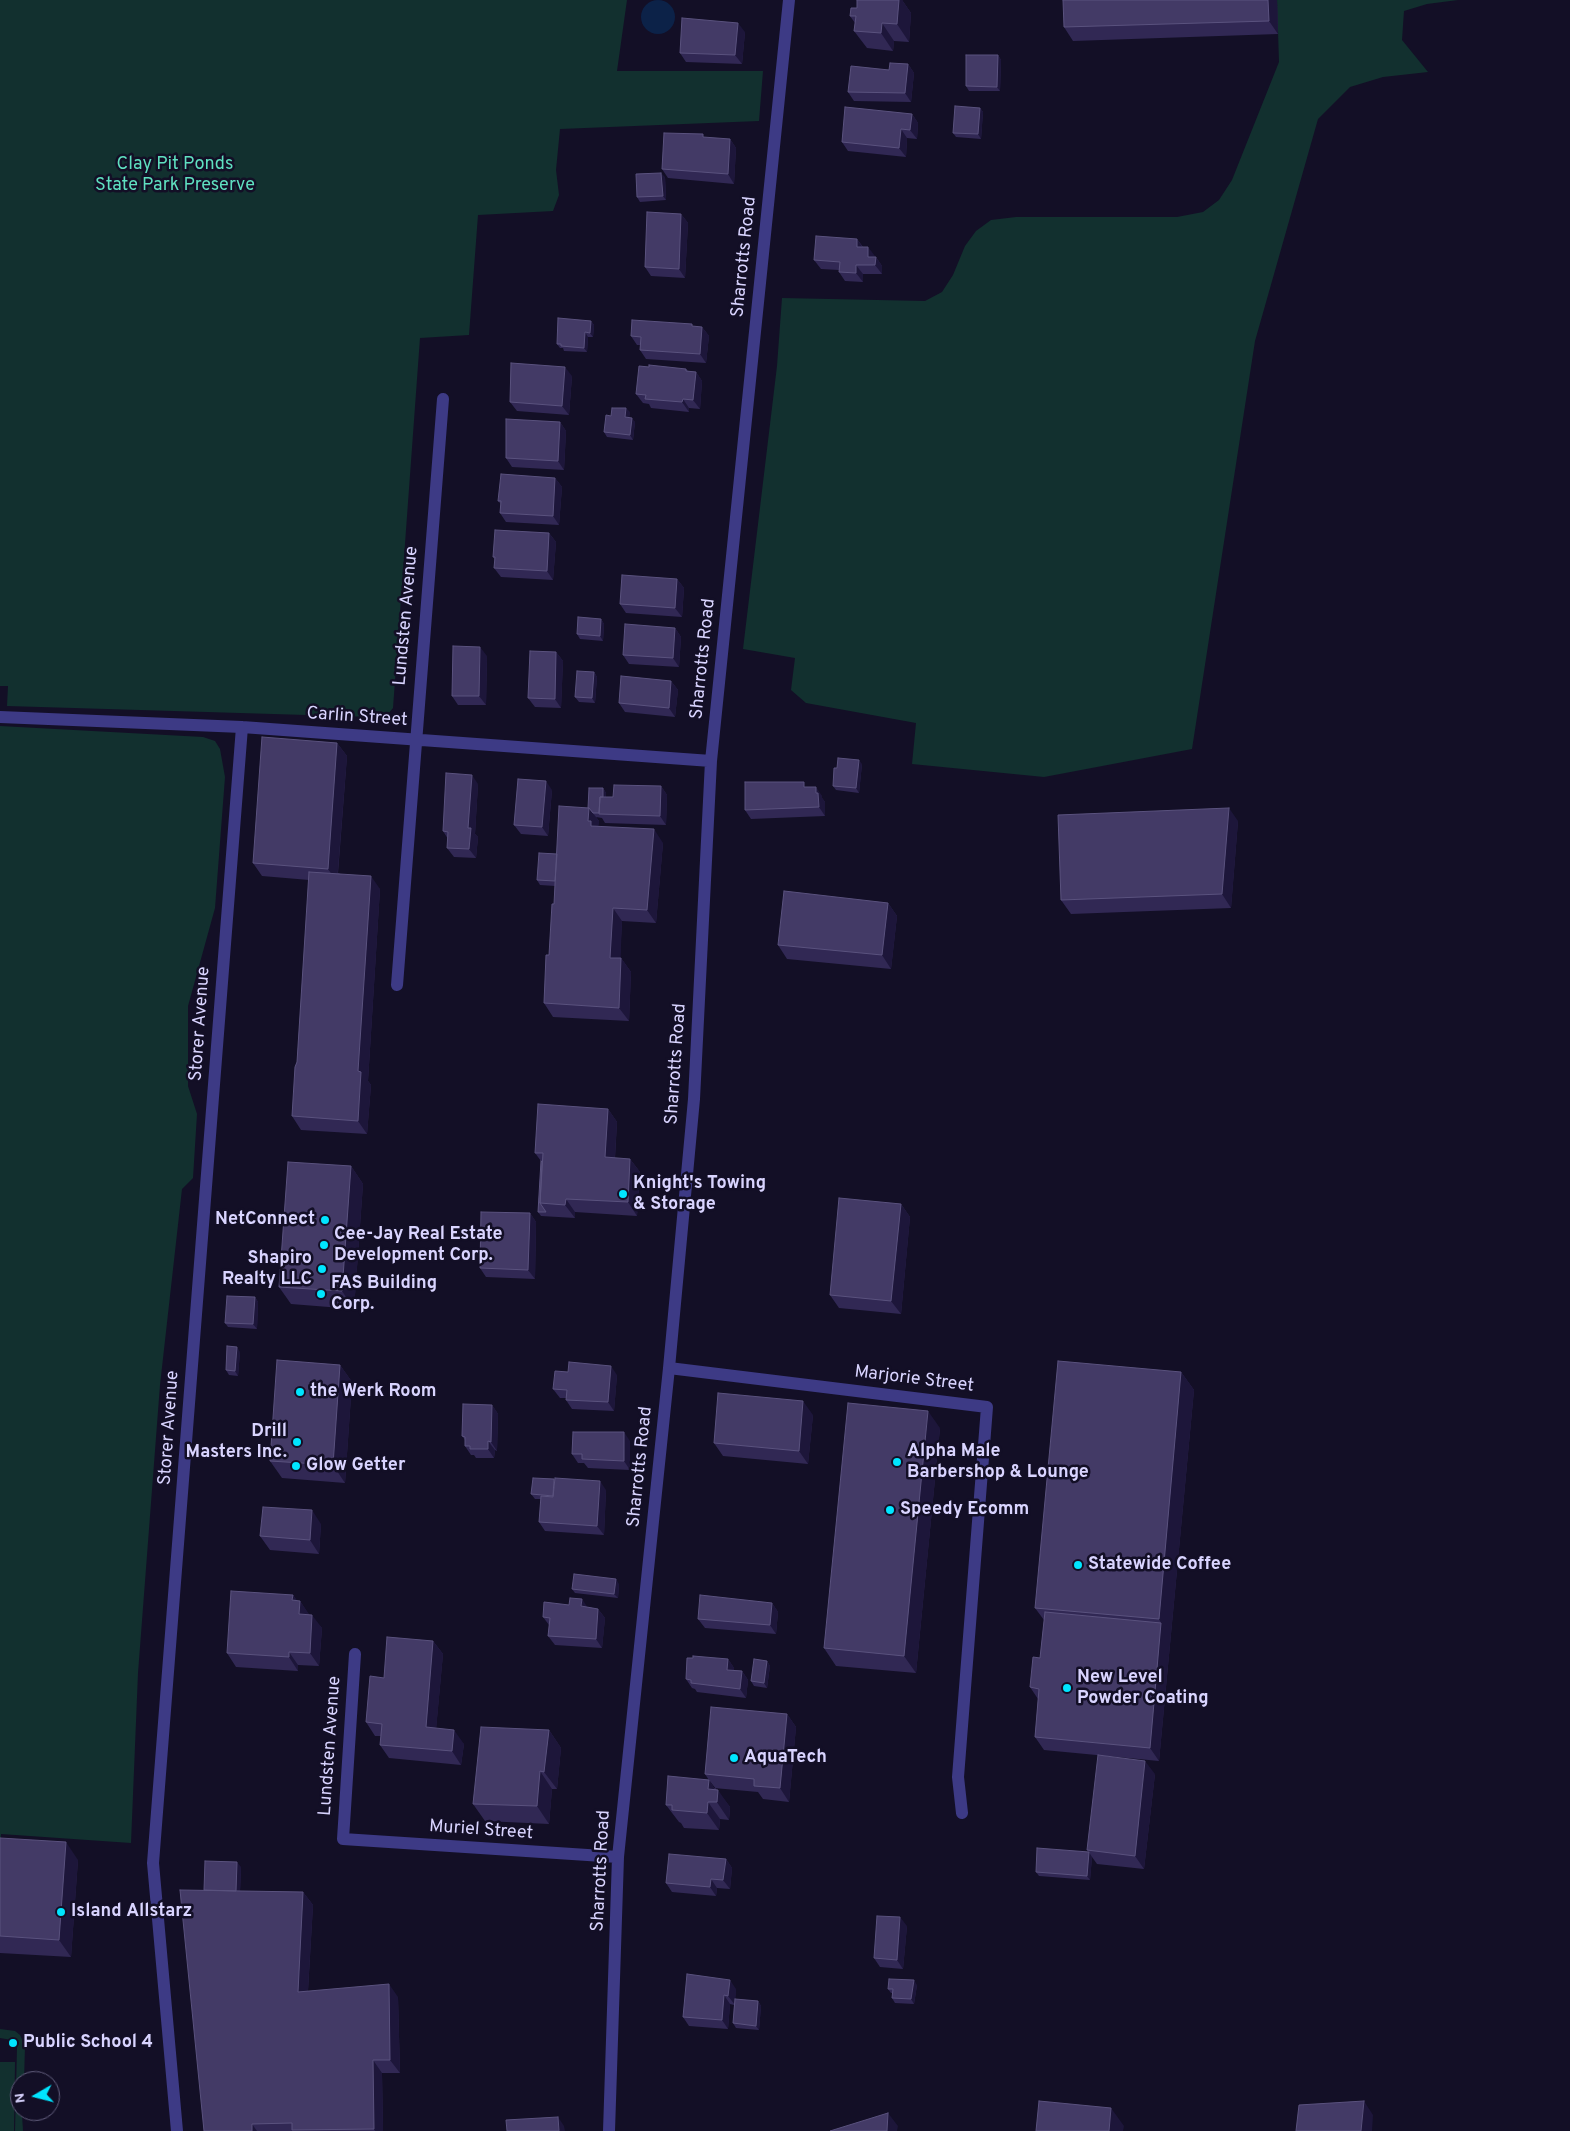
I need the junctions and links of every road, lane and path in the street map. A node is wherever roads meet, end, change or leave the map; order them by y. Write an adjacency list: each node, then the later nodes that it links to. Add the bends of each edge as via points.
1 (789, 0): 6 (street, Sharrotts Road)
2 (443, 399): 5 (street, Lundsten Avenue)
3 (0, 718): 4 (street, Carlin Street)
4 (242, 727): 5 (street, Carlin Street); 13 (street, Storer Avenue, via 152,1863)
5 (415, 739): 6 (street, Carlin Street); 7 (street, Lundsten Avenue)
6 (711, 761): 8 (street, Sharrotts Road, via 694,1098)
7 (397, 985)
8 (670, 1368): 10 (street, Marjorie Street, via 988,1407 958,1777); 12 (street, Sharrotts Road)
9 (355, 1654): 11 (street, Lundsten Avenue)
10 (962, 1813)
11 (343, 1839): 12 (street, Muriel Street)
12 (618, 1857): 14 (street, Sharrotts Road)
13 (176, 2131)
14 (609, 2131)

